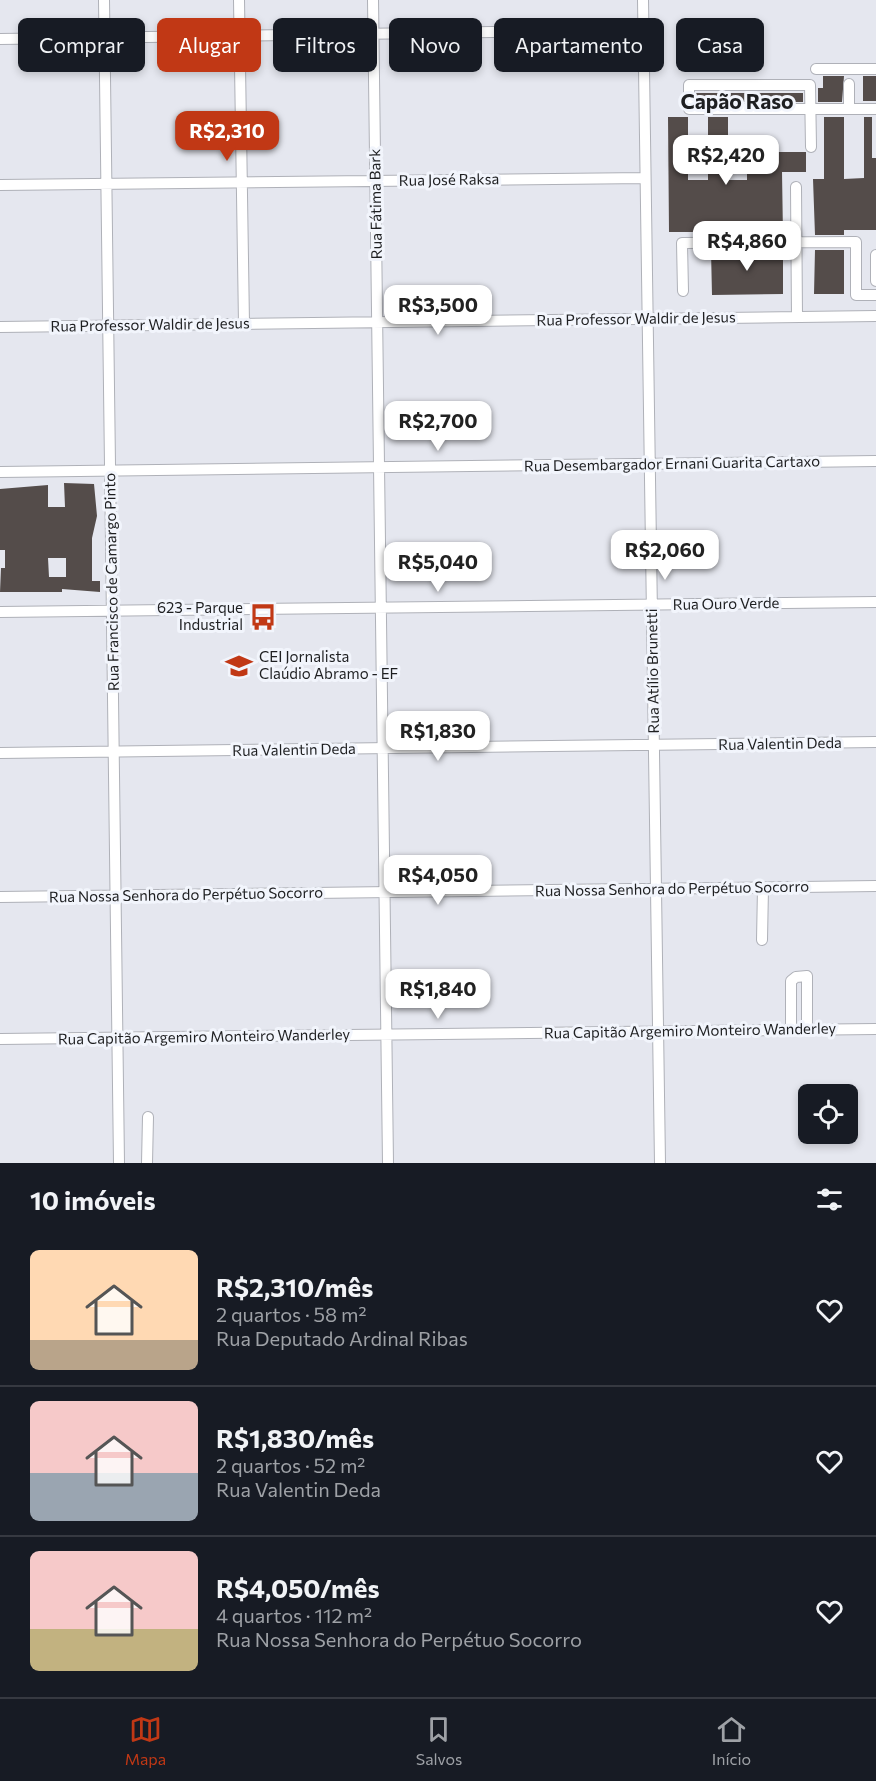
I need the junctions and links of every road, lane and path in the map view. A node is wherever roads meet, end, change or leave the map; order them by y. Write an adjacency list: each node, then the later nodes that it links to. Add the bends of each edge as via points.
1 (104, 0): 5 (street, Rua Francisco de Camargo Pinto)
2 (239, 0): 6 (street)
3 (373, 0): 7 (street, Rua Fátima Bark)
4 (643, 0): 8 (street, Rua Atílio Brunetti)
5 (104, 18)
6 (240, 18)
7 (374, 18)
8 (643, 18)
9 (494, 32): 10 (street)
10 (377, 34)
11 (0, 39): 12 (street)
12 (18, 39)
13 (816, 69): 14 (street)
14 (876, 69)
15 (105, 72): 27 (street, Rua Francisco de Camargo Pinto)
16 (240, 72): 26 (street)
17 (374, 72): 25 (street, Rua Fátima Bark)
18 (644, 72): 24 (street, Rua Atílio Brunetti)
19 (849, 84): 21 (street)
20 (811, 109): 20 (street, via 689,109 689,85 810,85); 21 (street); 23 (street)
21 (849, 109): 22 (street)
22 (876, 109)
23 (811, 147)
24 (645, 178): 25 (street, Rua José Raksa); 37 (street, Rua Atílio Brunetti)
25 (375, 181): 26 (street, Rua José Raksa); 38 (street, Rua Fátima Bark)
26 (242, 182): 27 (street, Rua José Raksa); 39 (street)
27 (106, 184): 28 (street, Rua José Raksa); 40 (street, Rua Francisco de Camargo Pinto)
28 (0, 185)
29 (796, 187): 30 (street)
30 (796, 242): 33 (street, via 682,243); 34 (street, via 856,242 856,295); 35 (street)
31 (876, 255): 32 (street)
32 (876, 281)
33 (683, 291)
34 (876, 295)
35 (797, 316): 36 (street, Rua Professor Waldir de Jesus); 37 (street, Rua Professor Waldir de Jesus)
36 (876, 316)
37 (647, 318): 38 (street, Rua Professor Waldir de Jesus); 43 (street, Rua Atílio Brunetti)
38 (377, 322): 39 (street, Rua Professor Waldir de Jesus); 44 (street, Rua Fátima Bark)
39 (244, 324): 40 (street, Rua Professor Waldir de Jesus)
40 (108, 326): 41 (street, Rua Professor Waldir de Jesus); 45 (street, Rua Francisco de Camargo Pinto)
41 (0, 327)
42 (876, 461): 43 (street, Rua Desembargador Ernani Guarita Cartaxo)
43 (650, 464): 44 (street, Rua Desembargador Ernani Guarita Cartaxo); 48 (street, Rua Atílio Brunetti)
44 (379, 467): 45 (street, Rua Desembargador Ernani Guarita Cartaxo); 49 (street, Rua Fátima Bark)
45 (110, 471): 46 (street, Rua Desembargador Ernani Guarita Cartaxo); 50 (street, Rua Francisco de Camargo Pinto)
46 (0, 472)
47 (876, 602): 48 (street, Rua Ouro Verde)
48 (651, 604): 49 (street, Rua Ouro Verde); 53 (street, Rua Atílio Brunetti)
49 (381, 608): 50 (street, Rua Ouro Verde); 54 (street, Rua Fátima Bark)
50 (112, 610): 51 (street, Rua Ouro Verde); 55 (street, Rua Francisco de Camargo Pinto)
51 (0, 612)
52 (876, 742): 53 (street, Rua Valentin Deda)
53 (654, 745): 54 (street, Rua Valentin Deda); 59 (street, Rua Atílio Brunetti)
54 (383, 748): 55 (street, Rua Valentin Deda); 60 (street, Rua Fátima Bark)
55 (114, 752): 56 (street, Rua Valentin Deda); 61 (street, Rua Francisco de Camargo Pinto)
56 (0, 753)
57 (876, 886): 58 (street, Rua Nossa Senhora do Perpétuo Socorro)
58 (763, 888): 59 (street, Rua Nossa Senhora do Perpétuo Socorro); 63 (street)
59 (656, 889): 60 (street, Rua Nossa Senhora do Perpétuo Socorro); 67 (street, Rua Atílio Brunetti)
60 (385, 893): 61 (street, Rua Nossa Senhora do Perpétuo Socorro); 68 (street, Rua Fátima Bark)
61 (116, 896): 62 (street, Rua Nossa Senhora do Perpétuo Socorro); 69 (street, Rua Francisco de Camargo Pinto)
62 (0, 897)
63 (762, 939)
64 (807, 1029): 65 (street, Rua Capitão Argemiro Monteiro Wanderley); 66 (street, Rua Capitão Argemiro Monteiro Wanderley); 66 (street, via 807,976 791,981)
65 (876, 1029)
66 (791, 1030): 67 (street, Rua Capitão Argemiro Monteiro Wanderley)
67 (658, 1031): 68 (street, Rua Capitão Argemiro Monteiro Wanderley); 75 (street, Rua Atílio Brunetti)
68 (386, 1035): 69 (street, Rua Capitão Argemiro Monteiro Wanderley); 74 (street, Rua Fátima Bark)
69 (117, 1038): 70 (street, Rua Capitão Argemiro Monteiro Wanderley); 72 (street, Rua Francisco de Camargo Pinto)
70 (0, 1039)
71 (148, 1117): 73 (street)
72 (119, 1163)
73 (147, 1163)
74 (388, 1163)
75 (660, 1163)

